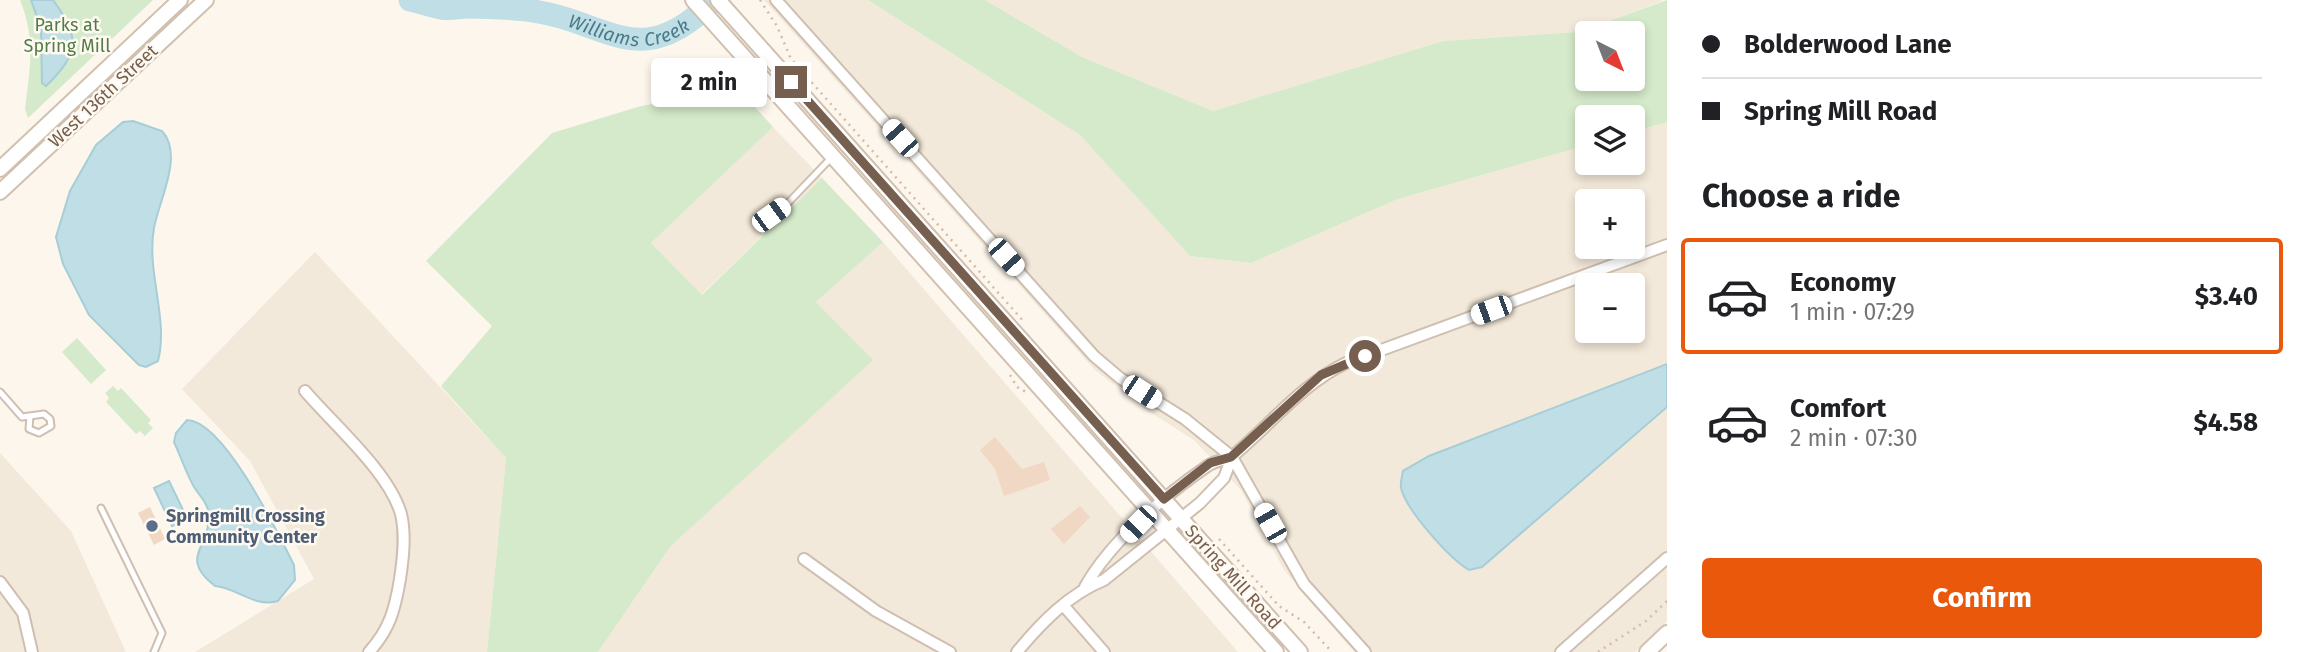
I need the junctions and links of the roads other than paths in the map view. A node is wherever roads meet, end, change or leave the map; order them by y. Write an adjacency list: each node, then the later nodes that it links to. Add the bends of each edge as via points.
1 (180, 0): 7 (street, West 136th Street)
2 (206, 0): 8 (street, West 136th Street)
3 (776, 0): 14 (street, via 1094,356)
4 (694, 1): 6 (street, Spring Mill Road)
5 (722, 5): 15 (street, Spring Mill Road)
6 (833, 156): 9 (lane, via 787,204); 15 (street, Spring Mill Road)
7 (0, 169)
8 (0, 192)
9 (759, 220)
10 (1667, 245): 14 (street, via 1321,375)
11 (305, 391): 26 (street, via 385,481 401,515 403,550 395,612)
12 (0, 392): 13 (lane, via 22,417)
13 (30, 415): 13 (lane, via 44,414 51,426 39,433 29,429)
14 (1231, 457): 15 (street, via 1210,463); 17 (street, via 1224,478); 32 (street, via 1304,583)
15 (1157, 506): 17 (street, Spring Mill Road); 21 (street, via 1095,569)
16 (101, 508): 25 (lane, via 162,633)
17 (1173, 525): 21 (street, via 1104,580); 30 (street, Spring Mill Road); 31 (street, Spring Mill Road)
18 (1667, 558): 33 (street)
19 (804, 559): 27 (street, via 876,611)
20 (0, 582): 24 (street, via 23,613)
21 (1085, 587): 22 (street)
22 (1063, 605): 28 (street); 29 (street)
23 (1667, 633): 34 (street)
24 (32, 652)
25 (154, 652)
26 (369, 652)
27 (950, 652)
28 (1017, 652)
29 (1104, 652)
30 (1276, 652)
31 (1300, 652)
32 (1365, 652)
33 (1561, 652)
34 (1647, 652)

